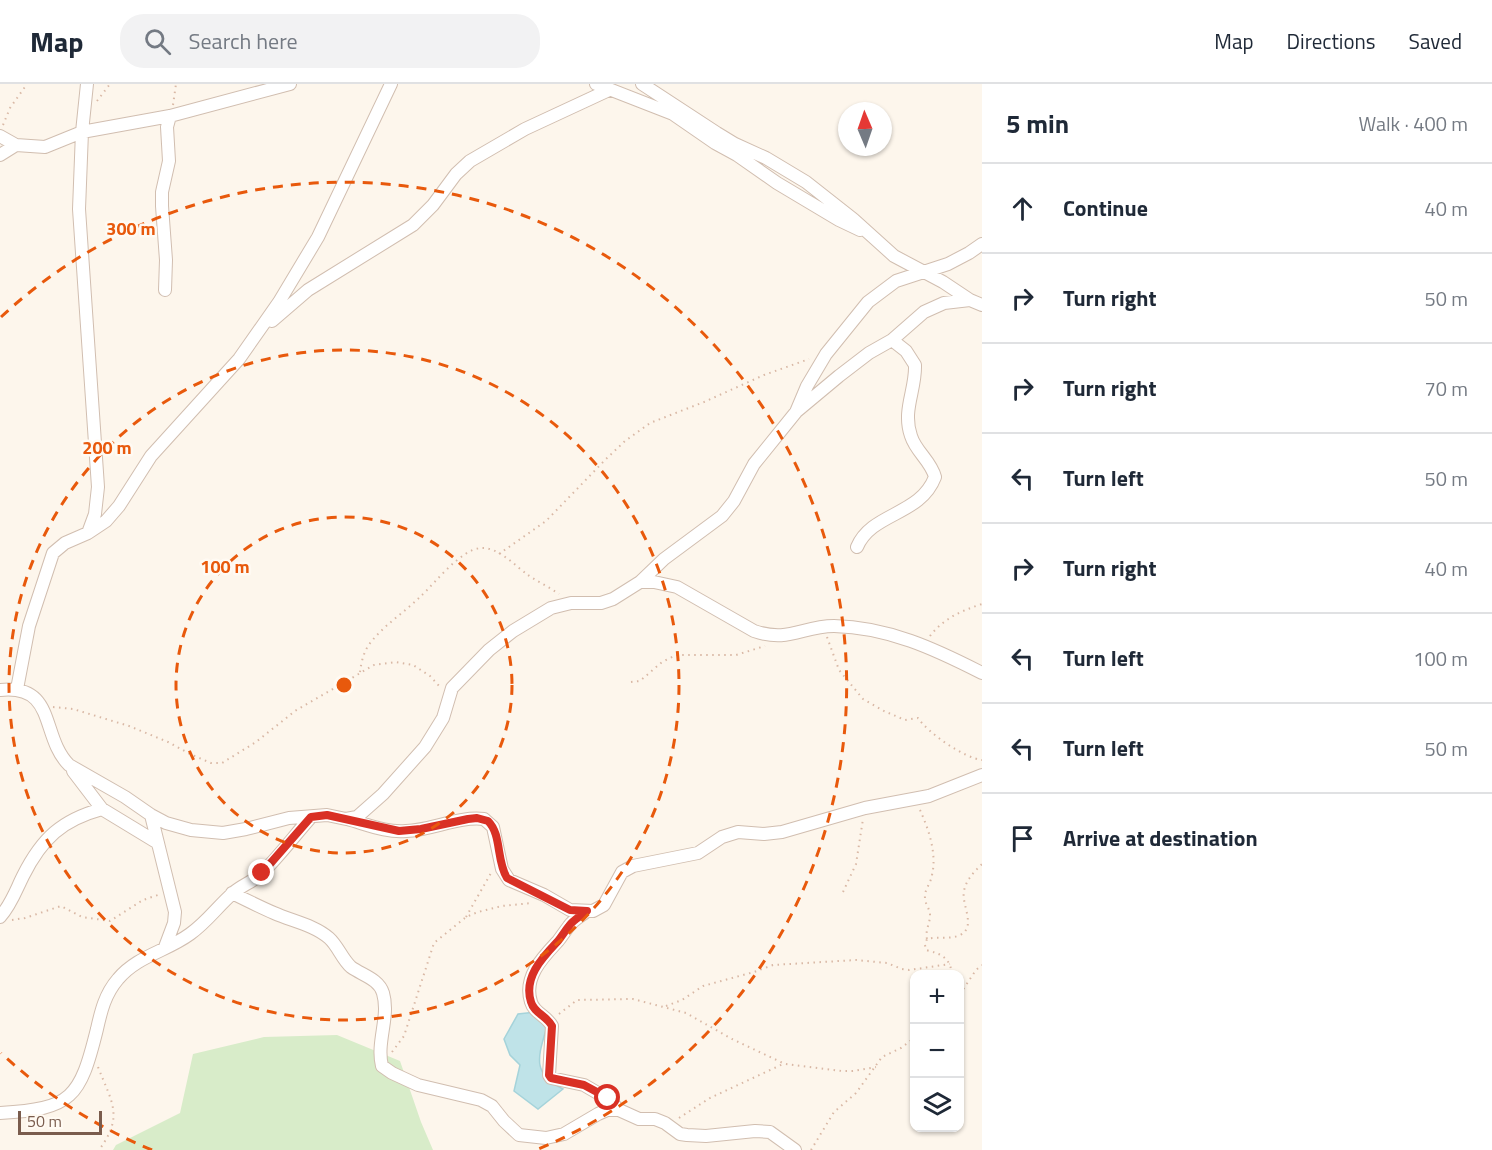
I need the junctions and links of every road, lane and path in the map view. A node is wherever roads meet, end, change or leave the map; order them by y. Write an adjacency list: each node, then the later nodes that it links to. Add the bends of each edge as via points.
1 (27, 84): 10 (path, via 10,108)
2 (87, 84): 11 (street)
3 (290, 84): 9 (street)
4 (391, 84): 19 (street, via 318,237)
5 (596, 84): 8 (street)
6 (642, 84): 14 (street, via 717,134 806,182)
7 (177, 85): 9 (path)
8 (609, 90): 14 (street, via 673,114 777,183); 19 (street, via 535,124 470,161 413,225 308,290)
9 (170, 116): 11 (street); 17 (street, via 169,160 162,192)
10 (2, 131): 12 (street)
11 (82, 132): 12 (street, via 45,147); 23 (street, via 79,209 99,487)
12 (16, 145): 13 (street)
13 (0, 155)
14 (869, 235): 16 (street, via 899,260)
15 (982, 244): 16 (street)
16 (925, 273): 18 (street); 21 (street, via 883,289 860,310)
17 (165, 290)
18 (976, 302): 20 (street, via 954,301 934,306)
19 (257, 333): 23 (street, via 239,359 151,456 119,506)
20 (892, 340): 22 (street, via 869,353); 24 (street, via 915,365 908,403 910,435 936,477 926,493 904,511 869,529)
21 (826, 354): 22 (street); 25 (path, via 764,375 650,423 619,447 546,521)
22 (796, 412): 26 (street, via 754,464 722,516)
23 (88, 533): 35 (street, via 53,553 27,634)
24 (857, 547)
25 (499, 554): 27 (path); 32 (path, via 490,549 473,550 445,570 368,647)
26 (639, 582): 27 (street, via 601,603); 30 (street, via 677,587 754,631)
27 (571, 603): 37 (street, via 551,608 513,631 472,666)
28 (982, 604): 31 (path, via 949,617)
29 (825, 627): 30 (street); 31 (street, via 889,634); 39 (path, via 839,670 863,699 905,720 918,718 964,755)
30 (786, 636): 34 (path, via 745,654 676,655 640,681)
31 (922, 645): 33 (street)
32 (360, 672): 37 (path, via 396,662 413,665 430,676); 38 (path, via 295,711 222,763 211,763 129,726 73,709)
33 (982, 673)
34 (631, 682)
35 (16, 689): 36 (street); 38 (street)
36 (0, 690)
37 (448, 696): 47 (street, via 443,718 420,752 368,808 357,817)
38 (42, 705): 40 (street, via 60,757)
39 (982, 760)
40 (69, 765): 44 (street); 45 (street)
41 (982, 775): 42 (street)
42 (915, 799): 43 (street); 58 (path, via 929,835 934,862 925,893 930,915)
43 (865, 808): 52 (path, via 858,858); 55 (street, via 782,832 729,834 698,853 633,866 618,878 604,905)
44 (102, 809): 48 (street); 57 (street, via 66,823 48,839 28,867)
45 (151, 816): 46 (street, via 191,830 223,833); 48 (street)
46 (311, 817): 47 (street); 53 (street, via 262,873)
47 (346, 819): 49 (street, via 404,831 484,819 494,830)
48 (158, 843): 51 (street)
49 (499, 858): 55 (street, via 504,874 513,882 570,910); 56 (path)
50 (982, 864): 58 (path, via 964,890 968,916 963,933)
51 (170, 890): 57 (path, via 143,900 110,921 81,917 62,906 25,918); 59 (street, via 175,918)
52 (843, 892)
53 (232, 893): 59 (street, via 189,935); 68 (street, via 328,937 348,964 378,984 386,1008)
54 (532, 903): 56 (path, via 502,906)
55 (587, 911): 65 (street, via 570,924 535,969 529,990 531,1004)
56 (466, 917): 68 (path, via 434,943 404,1036)
57 (3, 919)
58 (927, 939): 60 (path, via 926,950 943,955)
59 (165, 947): 67 (street, via 128,968 111,988)
60 (950, 964): 62 (path); 64 (path, via 909,970 855,960 773,965 703,986)
61 (982, 965): 63 (path)
62 (951, 970)
63 (964, 988)
64 (666, 1006): 65 (path, via 633,999 582,999); 69 (path, via 698,1018)
65 (550, 1022): 71 (street, via 551,1078 597,1091)
66 (910, 1042): 70 (path, via 886,1054)
67 (91, 1052): 72 (street, via 78,1086 65,1100 35,1110); 74 (path, via 115,1113 110,1134)
68 (381, 1061): 71 (street, via 392,1073 418,1085 481,1100 492,1106 519,1135 546,1138 564,1134 607,1110)
69 (785, 1064): 70 (path, via 842,1071); 73 (path)
70 (876, 1067): 76 (path, via 856,1093 834,1112)
71 (619, 1110): 73 (street, via 639,1119)
72 (0, 1113)
73 (665, 1123): 75 (street, via 687,1135 770,1132)
74 (99, 1150)
75 (795, 1150)
76 (811, 1150)

